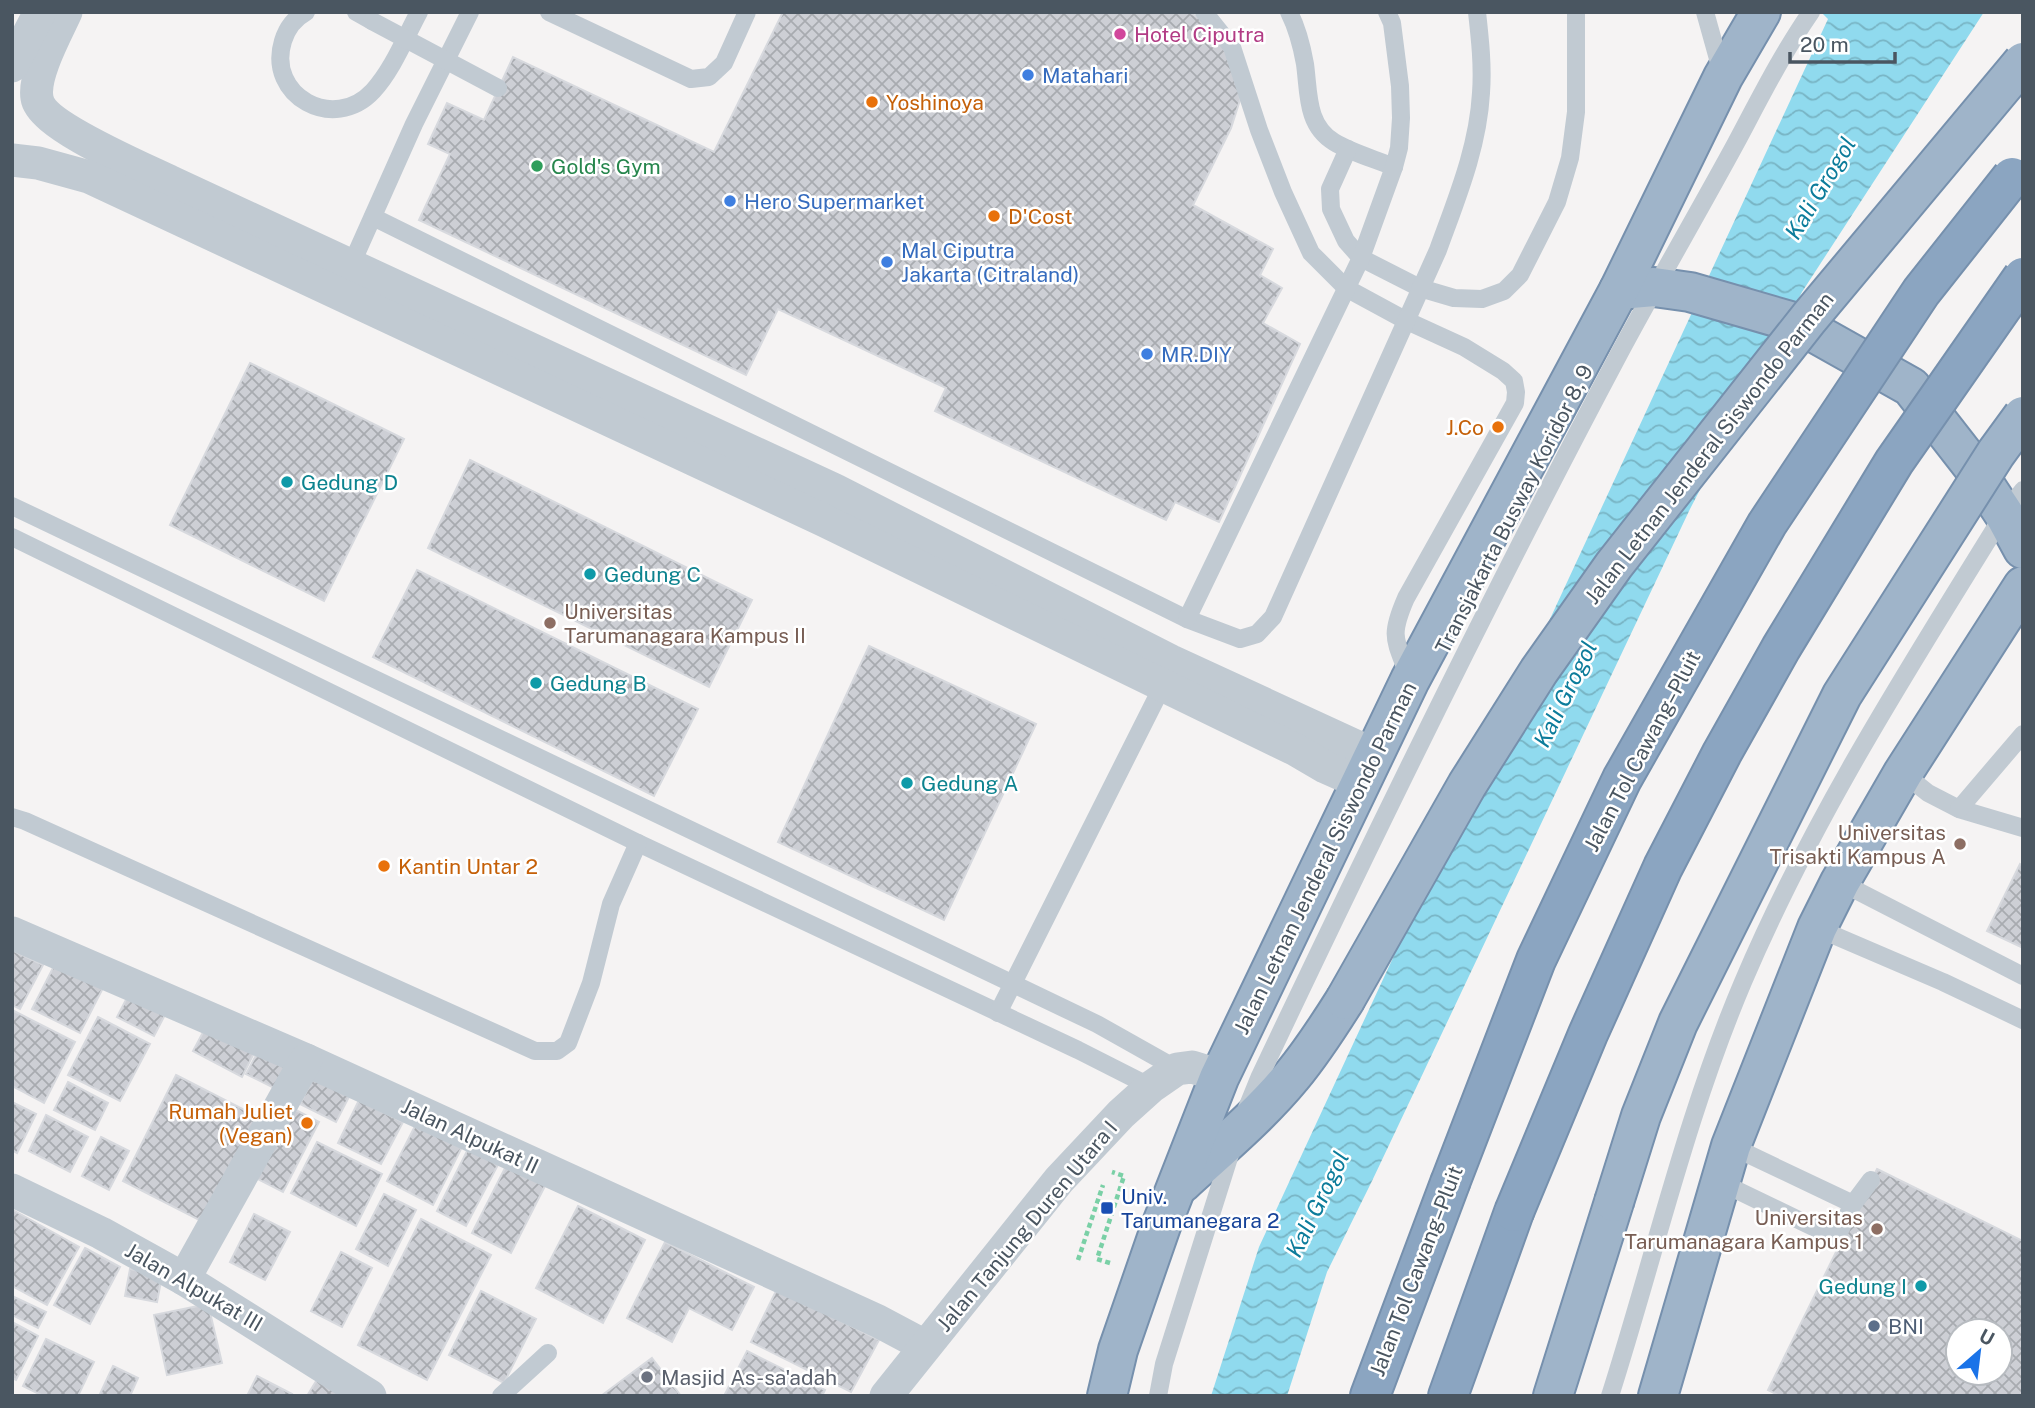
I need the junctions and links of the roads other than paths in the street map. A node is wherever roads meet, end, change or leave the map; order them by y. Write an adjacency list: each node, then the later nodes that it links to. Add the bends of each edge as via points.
1 (40, 12): 18 (street)
2 (66, 12): 28 (street, via 36,86 44,112 64,128)
3 (306, 12): 4 (lane, via 285,32 281,64 293,92 325,110 358,104 372,92)
4 (419, 12)
5 (470, 12): 25 (lane)
6 (549, 12): 7 (lane, via 691,79 709,77 724,63)
7 (747, 12)
8 (1204, 12): 29 (lane, via 1232,47 1283,192 1311,253)
9 (1289, 12): 21 (lane, via 1304,61 1309,106 1319,128)
10 (1387, 12): 24 (lane, via 1400,86 1399,148)
11 (1477, 12): 30 (lane, via 1481,95 1473,145 1438,250)
12 (1576, 12): 30 (lane, via 1576,112 1570,158 1557,202 1520,275 1504,291 1482,299 1454,298)
13 (1705, 12): 19 (lane)
14 (1761, 12): 19 (highway, Jalan Letnan Jenderal Siswondo Parman)
15 (1811, 12): 31 (lane, Transjakarta Busway Koridor 8, 9)
16 (364, 16): 20 (lane, bridge)
17 (2023, 62): 61 (highway, Jalan Letnan Jenderal Siswondo Parman, bridge, via 1809,318 1614,565 1467,785 1322,1037)
18 (12, 66)
19 (1723, 77): 31 (highway, Jalan Letnan Jenderal Siswondo Parman)
20 (498, 88)
21 (1348, 149): 24 (lane); 26 (lane, via 1330,189 1331,209 1346,241)
22 (12, 160): 28 (street, via 89,177)
23 (2023, 165): 77 (highway, Jalan Tol Cawang–Pluit, bridge, via 1921,292 1767,524 1622,779 1536,960)
24 (1394, 167): 26 (lane)
25 (373, 217): 28 (lane); 41 (lane)
26 (1361, 258): 29 (lane); 30 (lane)
27 (2023, 277): 78 (highway, bridge, via 1894,462 1781,648 1663,867 1514,1212)
28 (345, 278): 42 (street, via 829,505)
29 (1346, 288): 32 (lane); 41 (lane)
30 (1420, 288): 32 (lane)
31 (1655, 290): 34 (highway, via 1797,323 1911,387 1971,464); 43 (highway, Jalan Letnan Jenderal Siswondo Parman); 61 (lane, Transjakarta Busway Koridor 8, 9, via 1544,496 1365,854)
32 (1405, 320): 41 (lane, via 1273,617 1257,634 1240,639); 43 (lane, via 1503,371 1514,382 1516,392 1515,403 1397,619 1394,636)
33 (2023, 416): 79 (highway, bridge, via 1842,695 1678,1023 1641,1116)
34 (2013, 502): 38 (highway); 80 (lane, via 1852,764 1787,885 1743,982 1689,1127)
35 (12, 506): 37 (lane)
36 (12, 537): 39 (lane)
37 (80, 540): 39 (lane); 55 (lane)
38 (2023, 549)
39 (68, 565): 50 (lane)
40 (2023, 586): 46 (highway)
41 (1187, 619)
42 (1167, 673): 45 (street, via 1325,767); 55 (lane)
43 (1410, 680): 45 (highway, Jalan Letnan Jenderal Siswondo Parman)
44 (2023, 734): 47 (lane)
45 (1368, 769): 60 (highway, Jalan Letnan Jenderal Siswondo Parman)
46 (1903, 773): 47 (lane); 51 (highway)
47 (1959, 809): 49 (lane)
48 (12, 817): 50 (lane, via 535,1051 557,1051 568,1043 591,983 611,904)
49 (2023, 828)
50 (638, 842): 56 (lane)
51 (1840, 882): 52 (highway); 54 (lane)
52 (1817, 928): 57 (lane); 62 (highway)
53 (12, 933): 58 (street, Jalan Alpukat II)
54 (2023, 976)
55 (1012, 984): 56 (lane); 59 (lane, via 1097,1024)
56 (998, 1013): 59 (lane, via 1078,1050)
57 (2023, 1020)
58 (306, 1060): 68 (street); 69 (street, Jalan Alpukat II)
59 (1164, 1078): 60 (street, via 1192,1067); 69 (street, Jalan Tanjung Duren Utara I, via 1121,1114 1059,1180)
60 (1219, 1079): 65 (highway, Jalan Letnan Jenderal Siswondo Parman)
61 (1237, 1133): 65 (highway, Jalan Letnan Jenderal Siswondo Parman); 76 (lane, Transjakarta Busway Koridor 8, 9)
62 (1731, 1146): 64 (highway); 67 (lane)
63 (1871, 1180): 67 (lane)
64 (1722, 1183): 67 (lane, via 1836,1238); 71 (highway)
65 (1175, 1189): 75 (highway, Jalan Letnan Jenderal Siswondo Parman, via 1118,1350)
66 (12, 1190): 68 (street, Jalan Alpukat III)
67 (1853, 1204)
68 (184, 1279): 72 (street, Jalan Alpukat III)
69 (925, 1346): 74 (street, Jalan Tanjung Duren Utara I)
70 (548, 1353): 73 (lane)
71 (1667, 1393)
72 (370, 1396)
73 (501, 1396)
74 (886, 1396)
75 (1107, 1396)
76 (1158, 1396)
77 (1370, 1396)
78 (1448, 1396)
79 (1553, 1396)
80 (1610, 1396)

